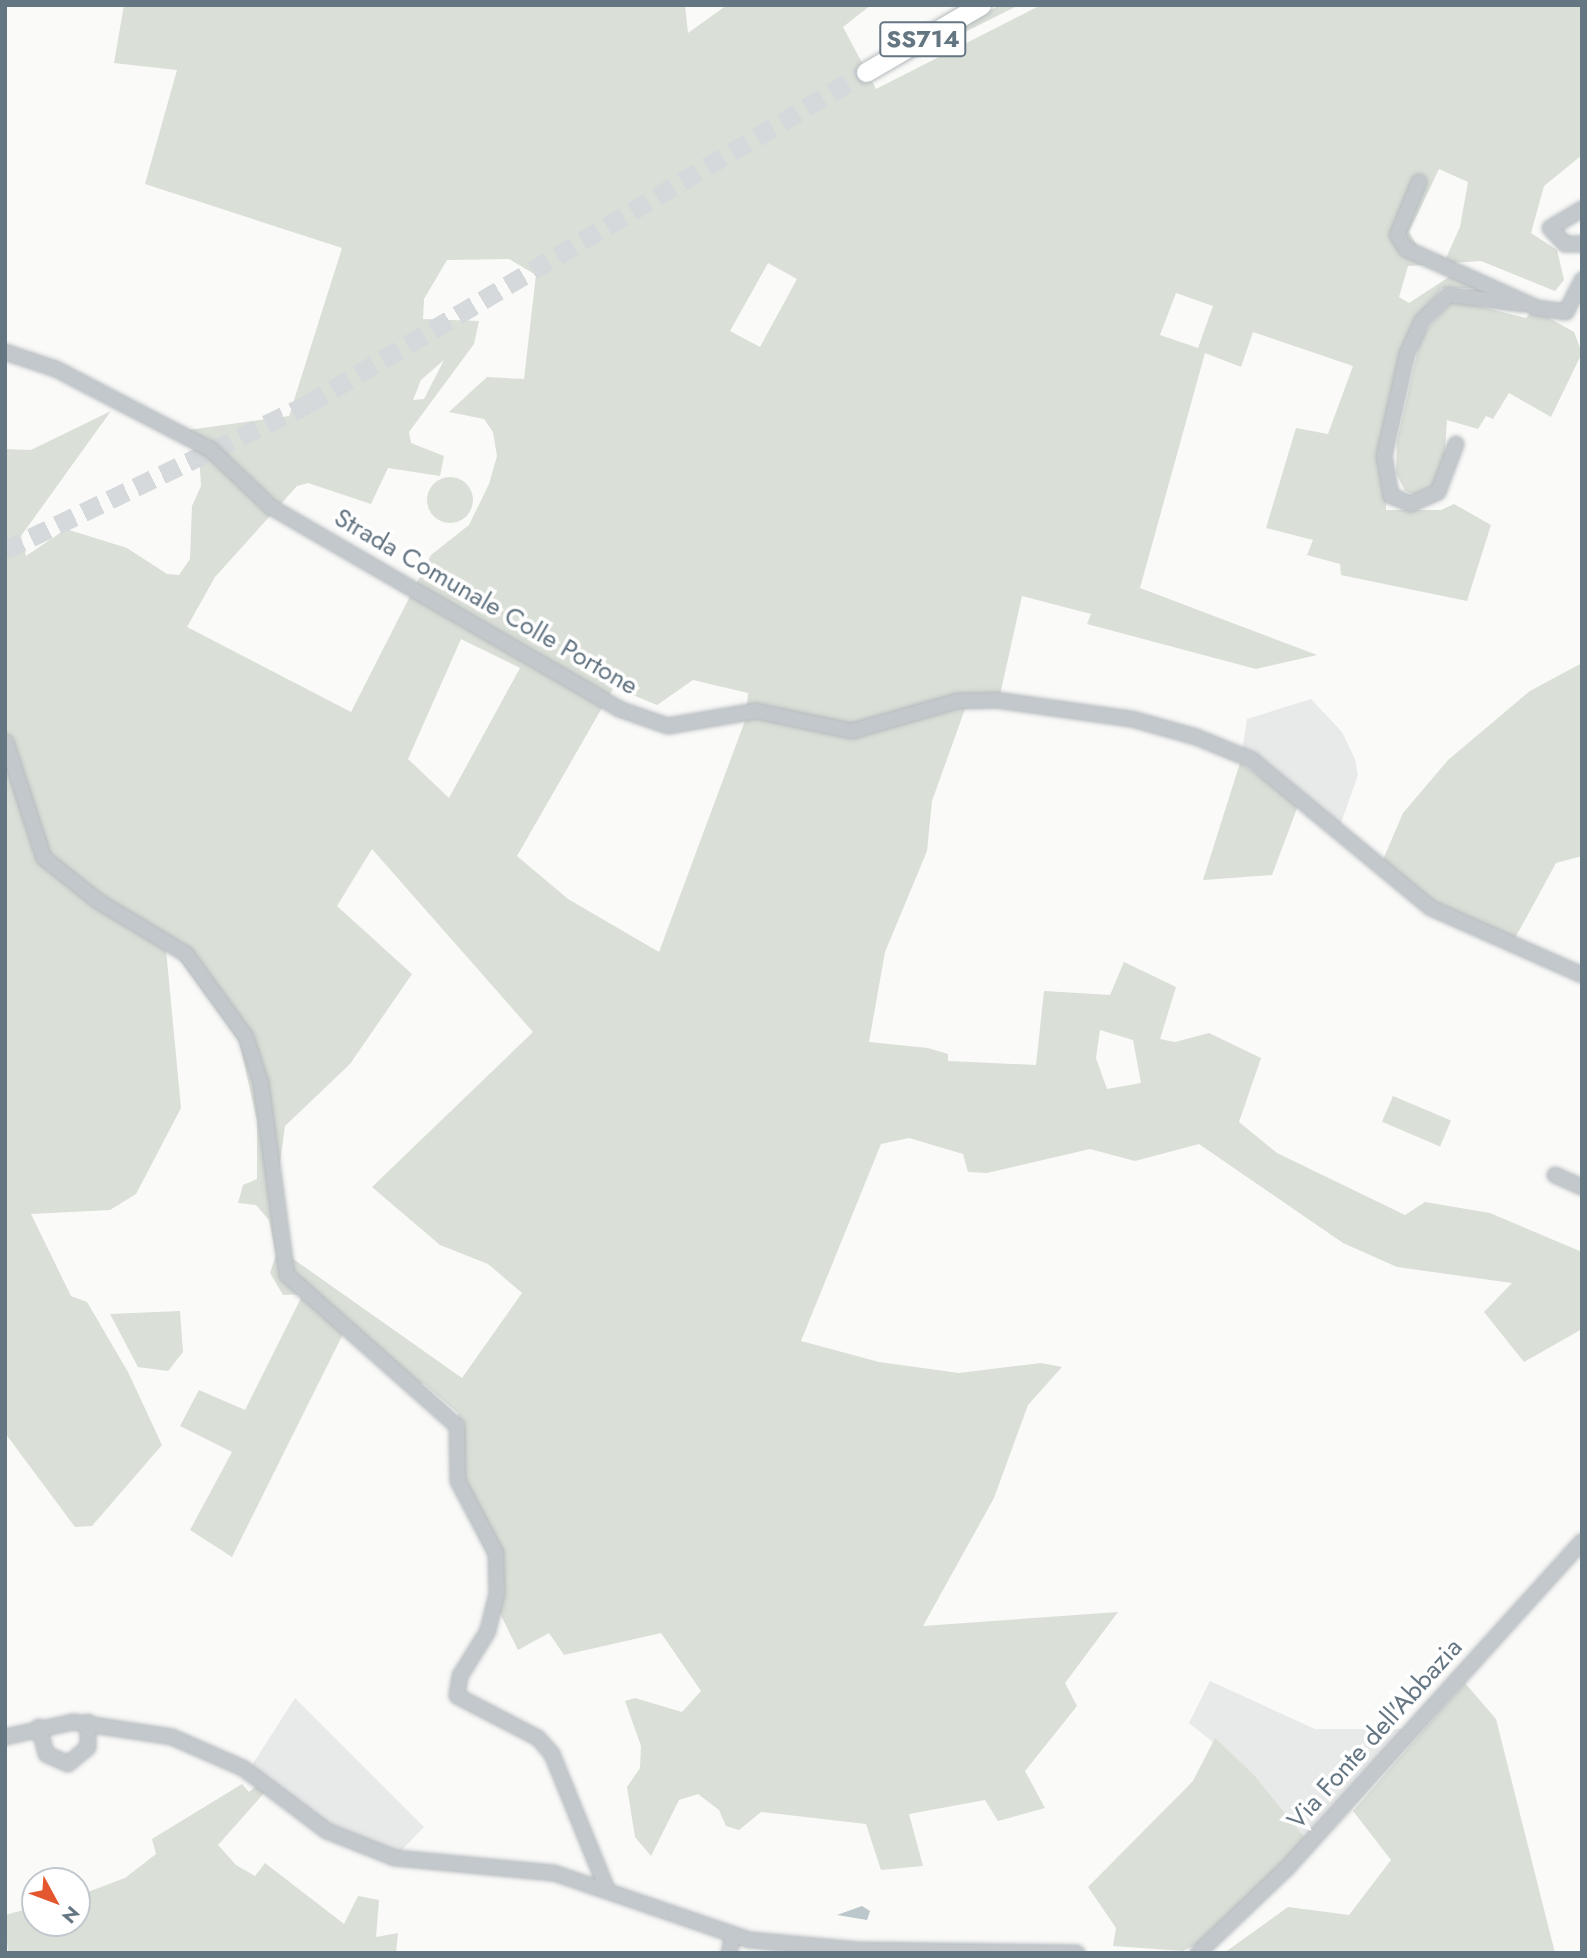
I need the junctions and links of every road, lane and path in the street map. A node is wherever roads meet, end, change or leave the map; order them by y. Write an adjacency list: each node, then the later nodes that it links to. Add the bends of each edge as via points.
1 (981, 5): 2 (highway, SS714)
2 (866, 72)
3 (1419, 181): 7 (street, via 1397,235 1406,249)
4 (1582, 209): 5 (street, via 1550,228 1565,244)
5 (1582, 244)
6 (1582, 280): 7 (street, via 1566,312)
7 (1522, 304): 9 (street, via 1448,295 1421,322 1407,354 1384,456 1391,496 1411,504 1438,492)
8 (5, 352): 11 (street, Strada Comunale Colle Portone, via 55,369 210,449 271,507 619,709 668,726 756,711 852,731 957,701 996,699 1132,719 1196,737 1252,760 1431,908)
9 (1456, 444)
10 (6, 742): 18 (street, via 44,858 98,901 186,954 246,1037 261,1083 287,1275 457,1426 458,1481 496,1553 497,1594 488,1631 460,1676 457,1696 538,1738 552,1754)
11 (1582, 975)
12 (1555, 1175): 13 (street)
13 (1582, 1187)
14 (1582, 1542): 22 (street, Via Fonte dell'Abbazia, via 1287,1868)
15 (88, 1722): 16 (street); 16 (street, via 88,1747 68,1764 46,1754); 18 (street, via 146,1730 210,1750 327,1832 395,1858 531,1869)
16 (39, 1727): 17 (street)
17 (5, 1737)
18 (606, 1887): 19 (street)
19 (733, 1936): 20 (street); 21 (street, via 841,1950)
20 (729, 1953)
21 (1077, 1953)
22 (1198, 1953)

